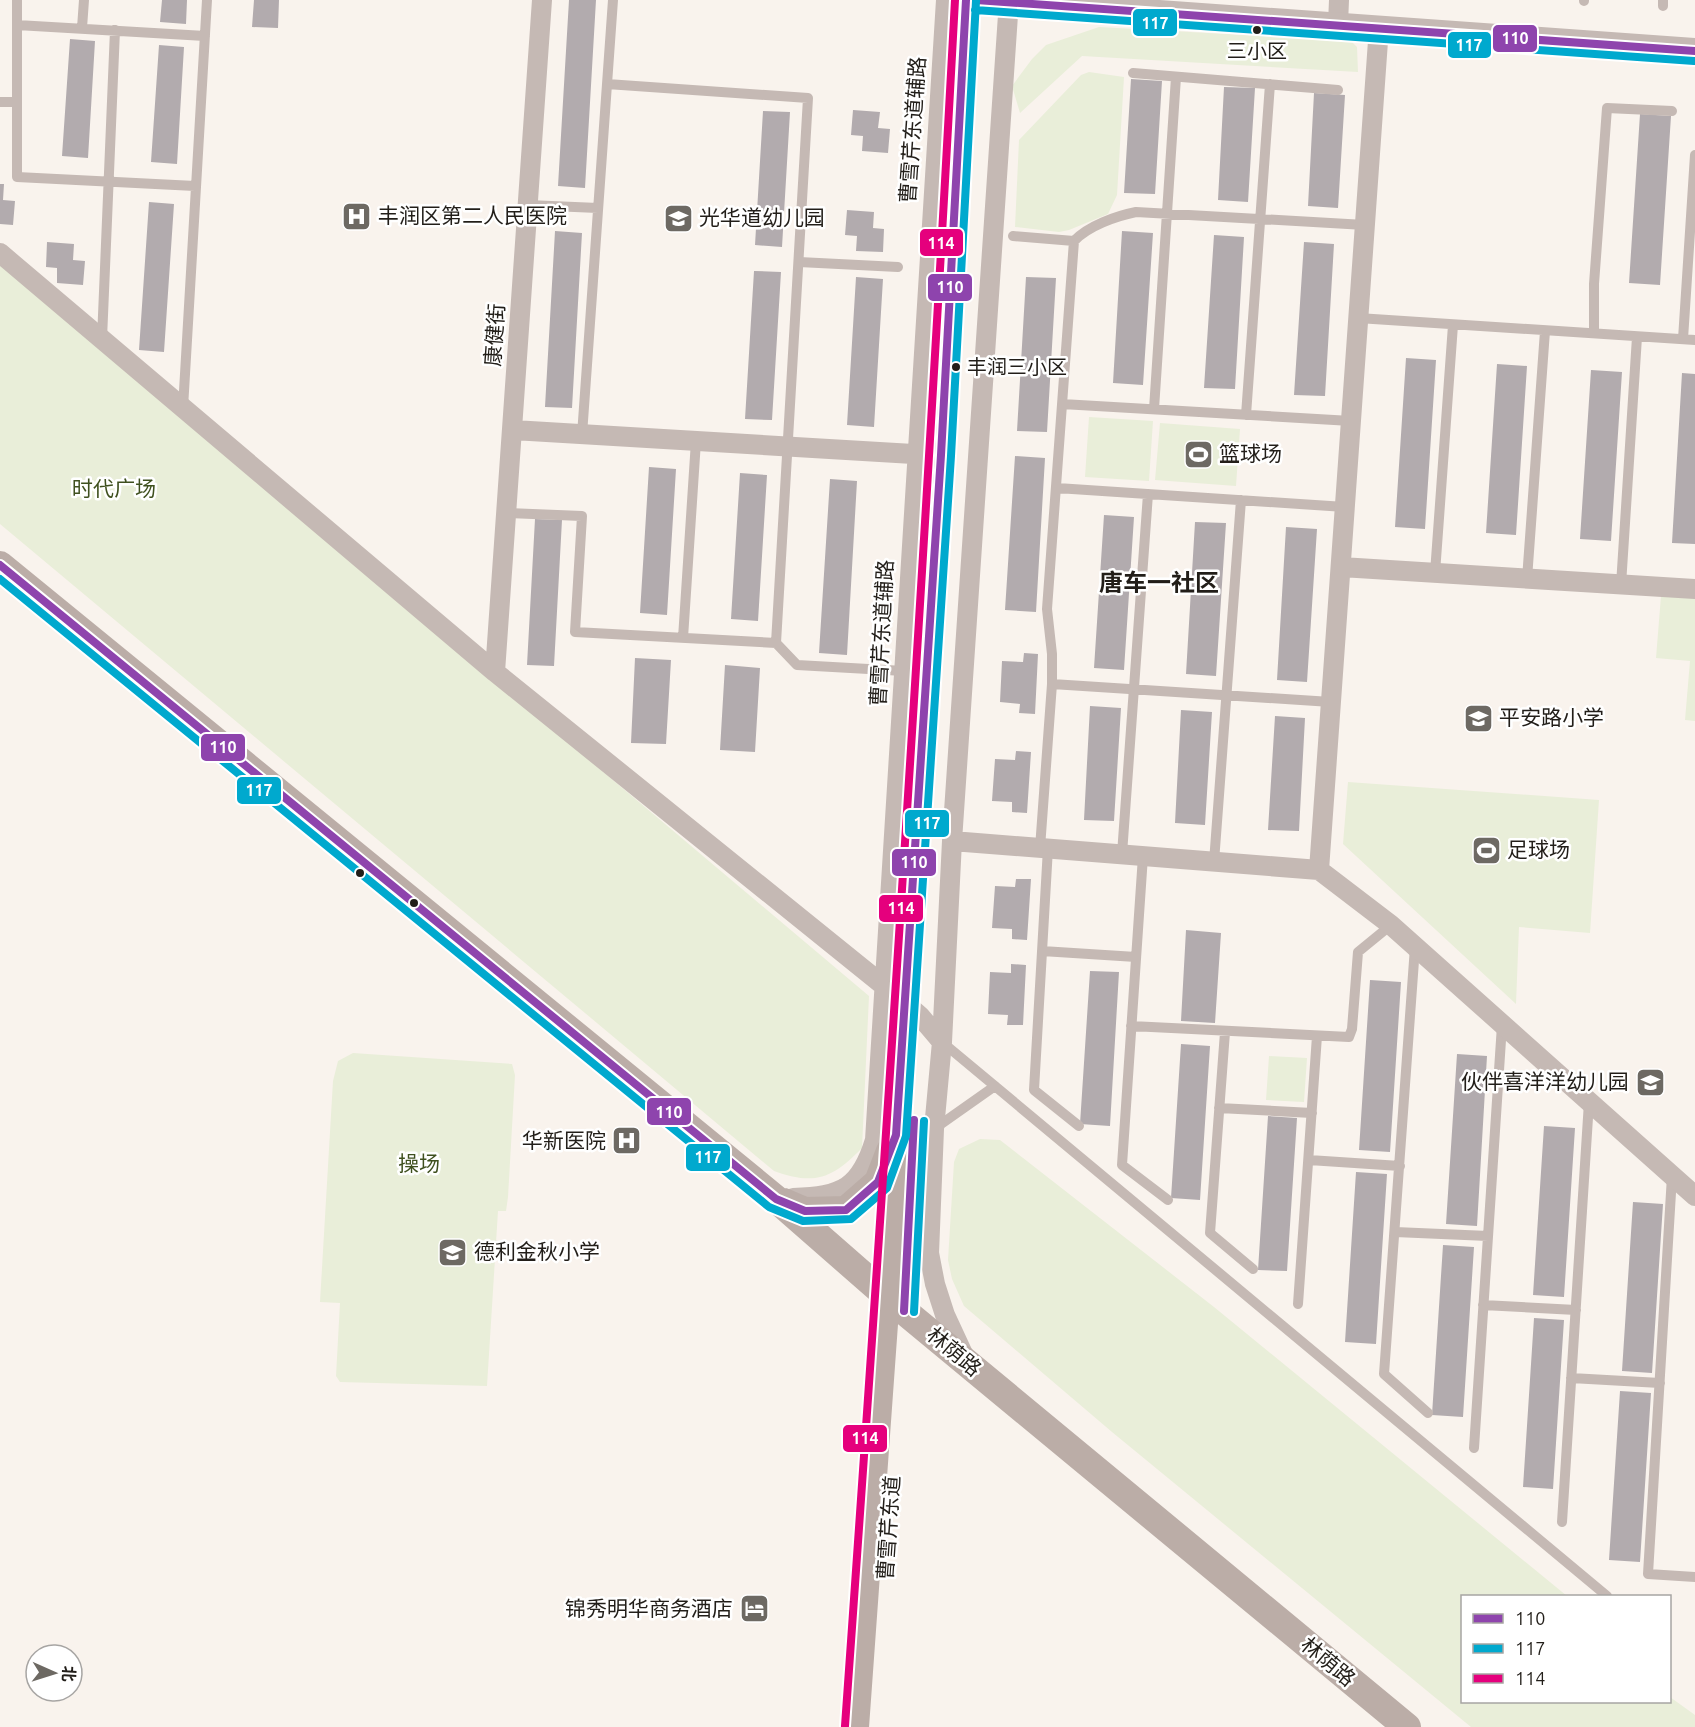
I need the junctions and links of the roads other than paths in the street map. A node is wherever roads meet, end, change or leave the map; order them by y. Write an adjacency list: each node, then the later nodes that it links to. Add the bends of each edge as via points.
1 (17, 0): 11 (lane)
2 (84, 0): 13 (lane)
3 (207, 0): 15 (lane)
4 (542, 0): 28 (street, 康健街)
5 (613, 0): 19 (lane)
6 (946, 0): 55 (street, 曹雪芹东道辅路)
7 (966, 0): 55 (main road, 曹雪芹东道)
8 (976, 0): 9 (street)
9 (997, 1): 10 (street); 75 (street); 85 (main road, 曹雪芹东道)
10 (1339, 12): 12 (street)
11 (16, 24): 13 (lane); 23 (lane)
12 (1379, 27): 16 (street); 32 (street)
13 (82, 28): 14 (lane)
14 (115, 30): 15 (lane); 26 (lane)
15 (205, 36): 27 (lane)
16 (1695, 51)
17 (1133, 73): 18 (lane)
18 (1176, 77): 20 (lane); 30 (lane)
19 (607, 84): 29 (lane); 36 (lane, via 808,98)
20 (1270, 84): 21 (lane); 31 (lane)
21 (1338, 90)
22 (0, 102): 23 (lane)
23 (17, 102): 26 (lane, via 17,177)
24 (1672, 111): 41 (lane, via 1607,108)
25 (1695, 155): 44 (lane)
26 (107, 181): 27 (lane); 43 (lane)
27 (195, 186): 47 (lane)
28 (528, 205): 29 (lane); 51 (street, 康健街)
29 (598, 208): 52 (lane)
30 (1167, 214): 31 (lane); 34 (lane, via 1125,214 1082,233); 48 (lane)
31 (1260, 219): 32 (lane); 49 (lane)
32 (1365, 225): 38 (street)
33 (1013, 236): 34 (lane)
34 (1074, 241): 46 (lane)
35 (0, 253): 43 (street)
36 (799, 262): 37 (lane); 54 (lane)
37 (898, 267)
38 (1358, 318): 39 (lane); 50 (street)
39 (1453, 325): 40 (lane); 63 (lane)
40 (1545, 330): 41 (lane); 64 (lane)
41 (1594, 333): 42 (lane)
42 (1637, 337): 44 (lane); 65 (lane)
43 (102, 339): 47 (street)
44 (1683, 339): 45 (lane)
45 (1695, 340)
46 (1062, 404): 48 (lane); 56 (lane)
47 (183, 408): 70 (street)
48 (1154, 409): 49 (lane)
49 (1246, 415): 50 (lane)
50 (1351, 421): 59 (street)
51 (513, 430): 52 (street); 60 (street, 康健街)
52 (582, 435): 53 (street)
53 (696, 441): 54 (street); 67 (lane)
54 (788, 447): 55 (street); 68 (lane)
55 (929, 454): 69 (street, 曹雪芹东道辅路); 85 (main road, 曹雪芹东道)
56 (1057, 488): 57 (lane); 71 (lane, via 1047,609)
57 (1148, 494): 58 (lane); 72 (lane)
58 (1241, 500): 59 (lane); 73 (lane)
59 (1345, 507): 62 (street)
60 (507, 513): 67 (lane, via 582,516 576,632); 70 (street, 康健街)
61 (0, 565): 102 (main road, 林荫路)
62 (1341, 567): 63 (street); 74 (street)
63 (1435, 573): 64 (street)
64 (1527, 579): 65 (street)
65 (1621, 585): 66 (street)
66 (1695, 589)
67 (683, 638): 68 (lane)
68 (776, 643): 69 (lane, via 797,665)
69 (904, 671): 85 (street, 曹雪芹东道辅路)
70 (495, 672): 85 (street)
71 (1052, 684): 72 (lane); 76 (lane)
72 (1134, 690): 73 (lane); 77 (lane)
73 (1226, 696): 74 (lane); 79 (lane)
74 (1331, 702): 80 (street)
75 (952, 841): 76 (street); 90 (street)
76 (1044, 848): 77 (street); 83 (lane)
77 (1122, 855): 78 (street)
78 (1143, 856): 79 (street); 84 (lane)
79 (1214, 862): 80 (street)
80 (1319, 870): 81 (street)
81 (1391, 925): 82 (street); 89 (lane, via 1358,952 1349,1037)
82 (1415, 947): 86 (street); 99 (lane)
83 (1042, 951): 84 (lane); 95 (lane, via 1034,1090)
84 (1136, 957): 87 (lane)
85 (903, 1002): 90 (street); 97 (main road, 曹雪芹东道); 102 (street, 曹雪芹东道辅路, via 875,1140 859,1177 841,1191 818,1197); 107 (main road, 曹雪芹东道)
86 (1502, 1025): 92 (street); 105 (lane)
87 (1131, 1026): 88 (lane); 103 (lane, via 1122,1165)
88 (1224, 1032): 89 (lane); 93 (lane)
89 (1317, 1036): 94 (lane)
90 (942, 1042): 91 (lane); 96 (street)
91 (995, 1086): 96 (lane); 118 (lane)
92 (1589, 1101): 100 (street); 110 (lane)
93 (1219, 1108): 94 (lane); 106 (lane, via 1210,1233)
94 (1312, 1113): 98 (lane)
95 (1079, 1126)
96 (934, 1129): 111 (street, via 929,1253 945,1315)
97 (896, 1135): 102 (main road, via 878,1182 846,1210 805,1211); 107 (main road, 曹雪芹东道)
98 (1309, 1160): 99 (lane); 108 (lane)
99 (1400, 1166): 104 (lane)
100 (1672, 1176): 101 (street); 113 (lane)
101 (1695, 1196)
102 (776, 1199): 107 (main road, 林荫路)
103 (1168, 1200)
104 (1395, 1232): 105 (lane); 114 (lane, via 1384,1374)
105 (1488, 1236): 109 (lane)
106 (1252, 1269)
107 (895, 1303): 111 (main road, 林荫路); 119 (main road, 曹雪芹东道); 120 (main road, 曹雪芹东道)
108 (1298, 1304)
109 (1483, 1305): 110 (lane); 115 (lane)
110 (1576, 1310): 112 (lane)
111 (968, 1364): 121 (main road, 林荫路)
112 (1571, 1378): 113 (lane); 116 (lane)
113 (1660, 1383): 117 (lane, via 1648,1574)
114 (1428, 1413)
115 (1474, 1448)
116 (1562, 1522)
117 (1695, 1577)
118 (1606, 1595)
119 (855, 1727)
120 (874, 1727)
121 (1407, 1727)

